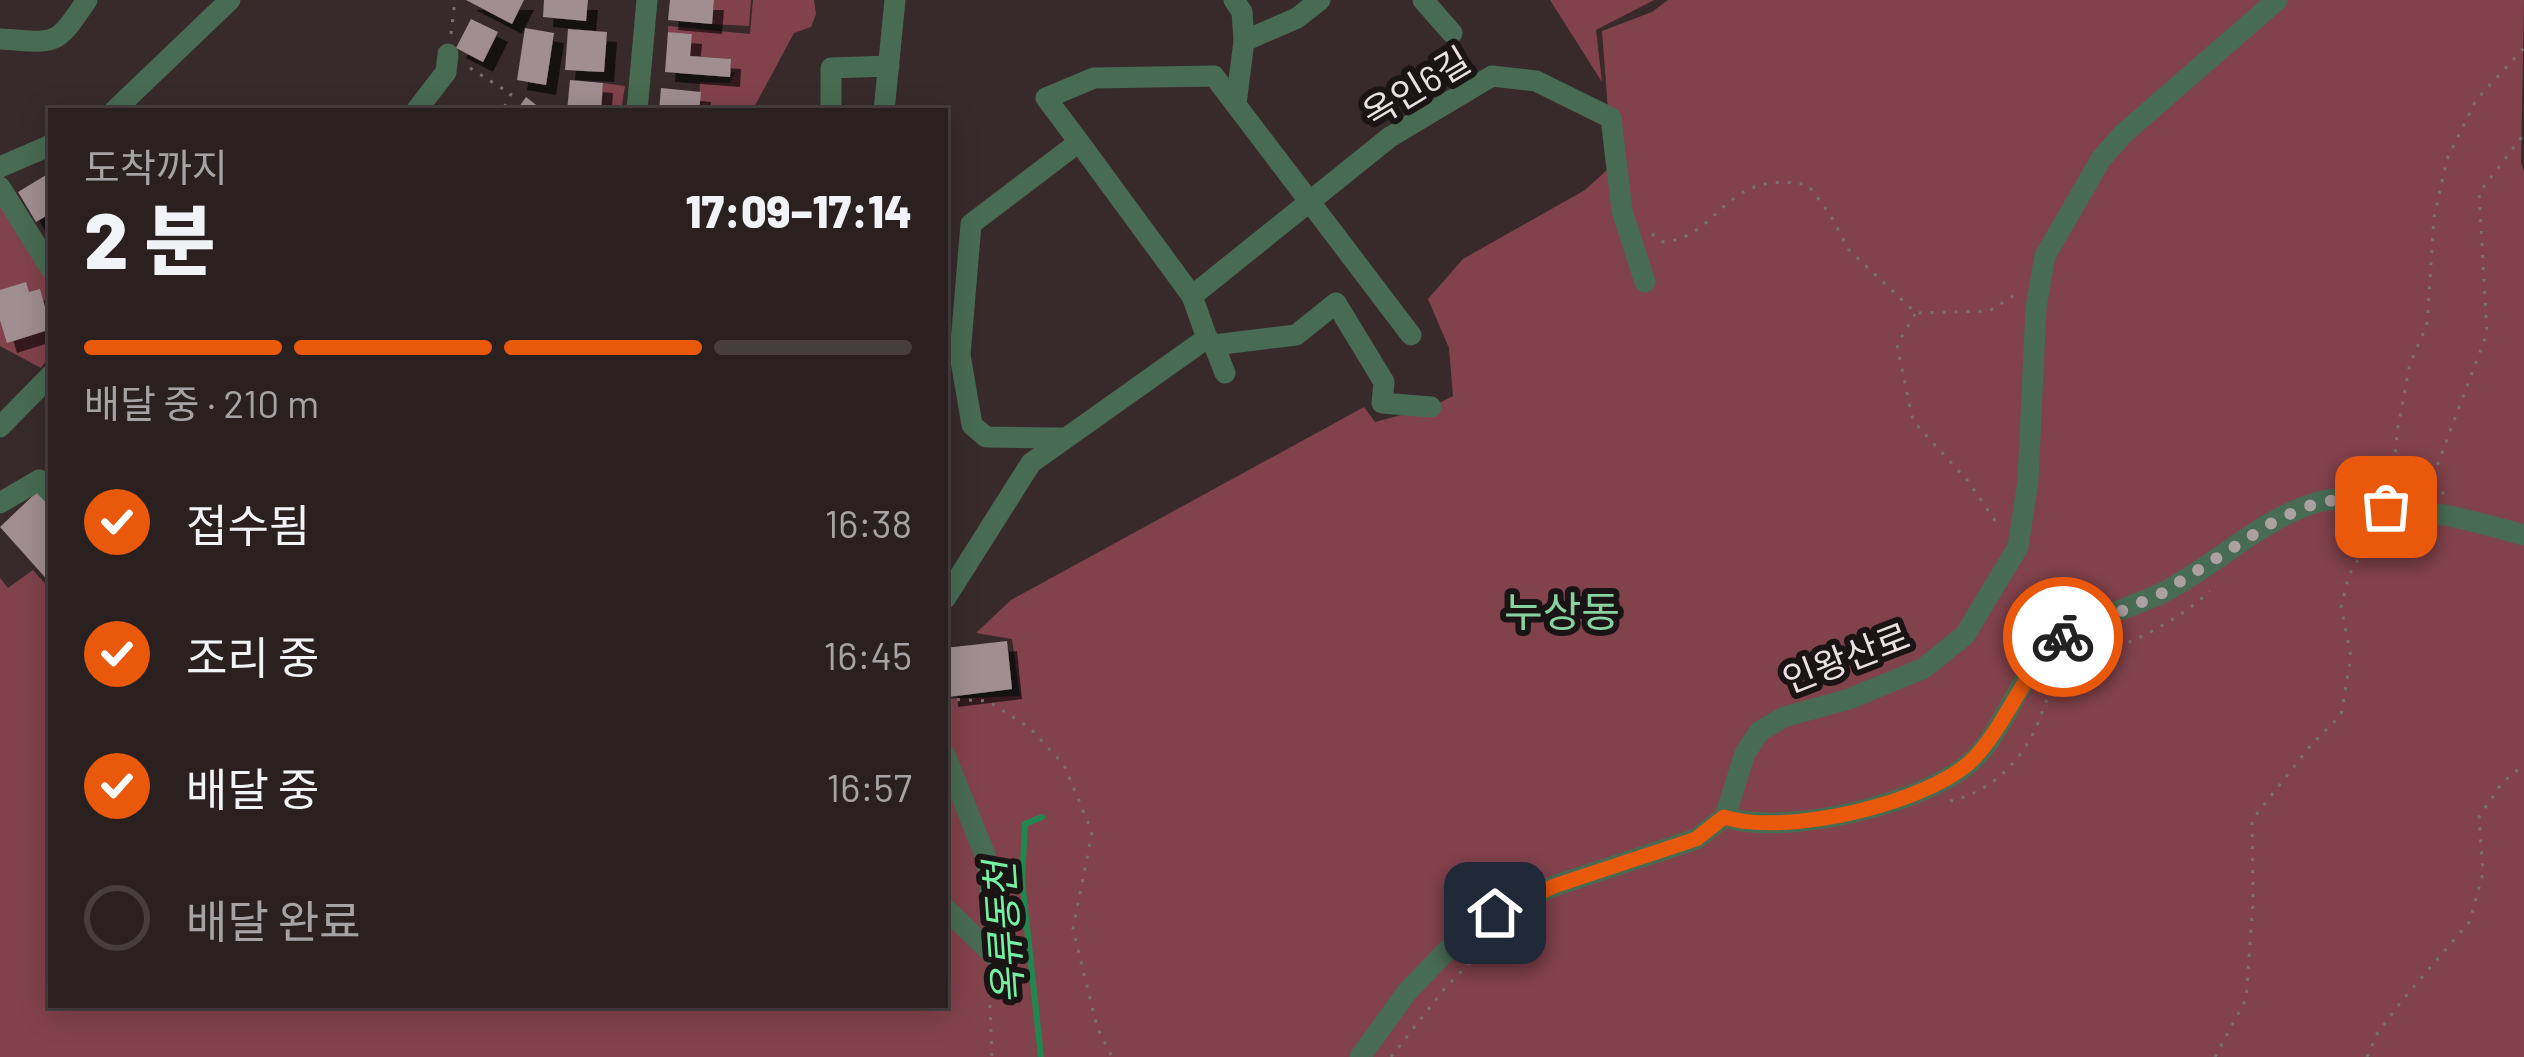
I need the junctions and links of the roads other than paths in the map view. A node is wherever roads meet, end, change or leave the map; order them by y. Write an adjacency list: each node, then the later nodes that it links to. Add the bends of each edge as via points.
1 (87, 0): 10 (street, via 63,36)
2 (231, 0): 15 (street); 16 (street, via 227,23)
3 (647, 0): 18 (street)
4 (896, 0): 13 (street)
5 (1234, 0): 11 (street)
6 (1320, 0): 11 (street)
7 (1423, 0): 9 (street)
8 (2277, 0): 43 (street, 인왕산로, via 2123,134 2045,256 2018,547 1964,635 1924,668 1760,731 1744,753)
9 (1452, 33)
10 (0, 39)
11 (1244, 41): 14 (street)
12 (448, 54): 17 (street, via 446,72)
13 (889, 66): 19 (street, via 831,68); 20 (street)
14 (1235, 104): 21 (street, via 1214,76 1094,78 1046,98); 25 (street)
15 (117, 108)
16 (131, 108)
17 (418, 108)
18 (637, 108)
19 (831, 108)
20 (884, 108)
21 (1079, 142): 29 (street); 37 (street, via 970,224 960,356 972,425 986,437)
22 (48, 147): 23 (street)
23 (0, 166)
24 (0, 187): 26 (street)
25 (1307, 200): 27 (street); 28 (street, 옥인6길, via 1390,137 1492,76 1536,81 1610,118 1622,211); 29 (street, 옥인6길)
26 (48, 264)
27 (1366, 276): 30 (street); 31 (street)
28 (1646, 282)
29 (1192, 296): 32 (street)
30 (1336, 303): 32 (street, via 1296,335); 35 (street, via 1384,382 1382,403)
31 (1411, 335)
32 (1210, 342): 33 (street); 37 (street)
33 (1225, 373)
34 (48, 378): 36 (street)
35 (1431, 407)
36 (0, 427)
37 (1062, 438): 41 (street, via 1031,463)
38 (48, 490): 39 (street, via 39,479)
39 (0, 503)
40 (2524, 535): 43 (street, via 2366,500 2321,501 2162,593 2060,639 1977,755 1951,778 1841,817)
41 (948, 594)
42 (948, 762): 44 (street, via 985,855 1002,963)
43 (1724, 817): 45 (street, via 1696,839 1495,913 1407,992)
44 (948, 911)
45 (1360, 1057)

